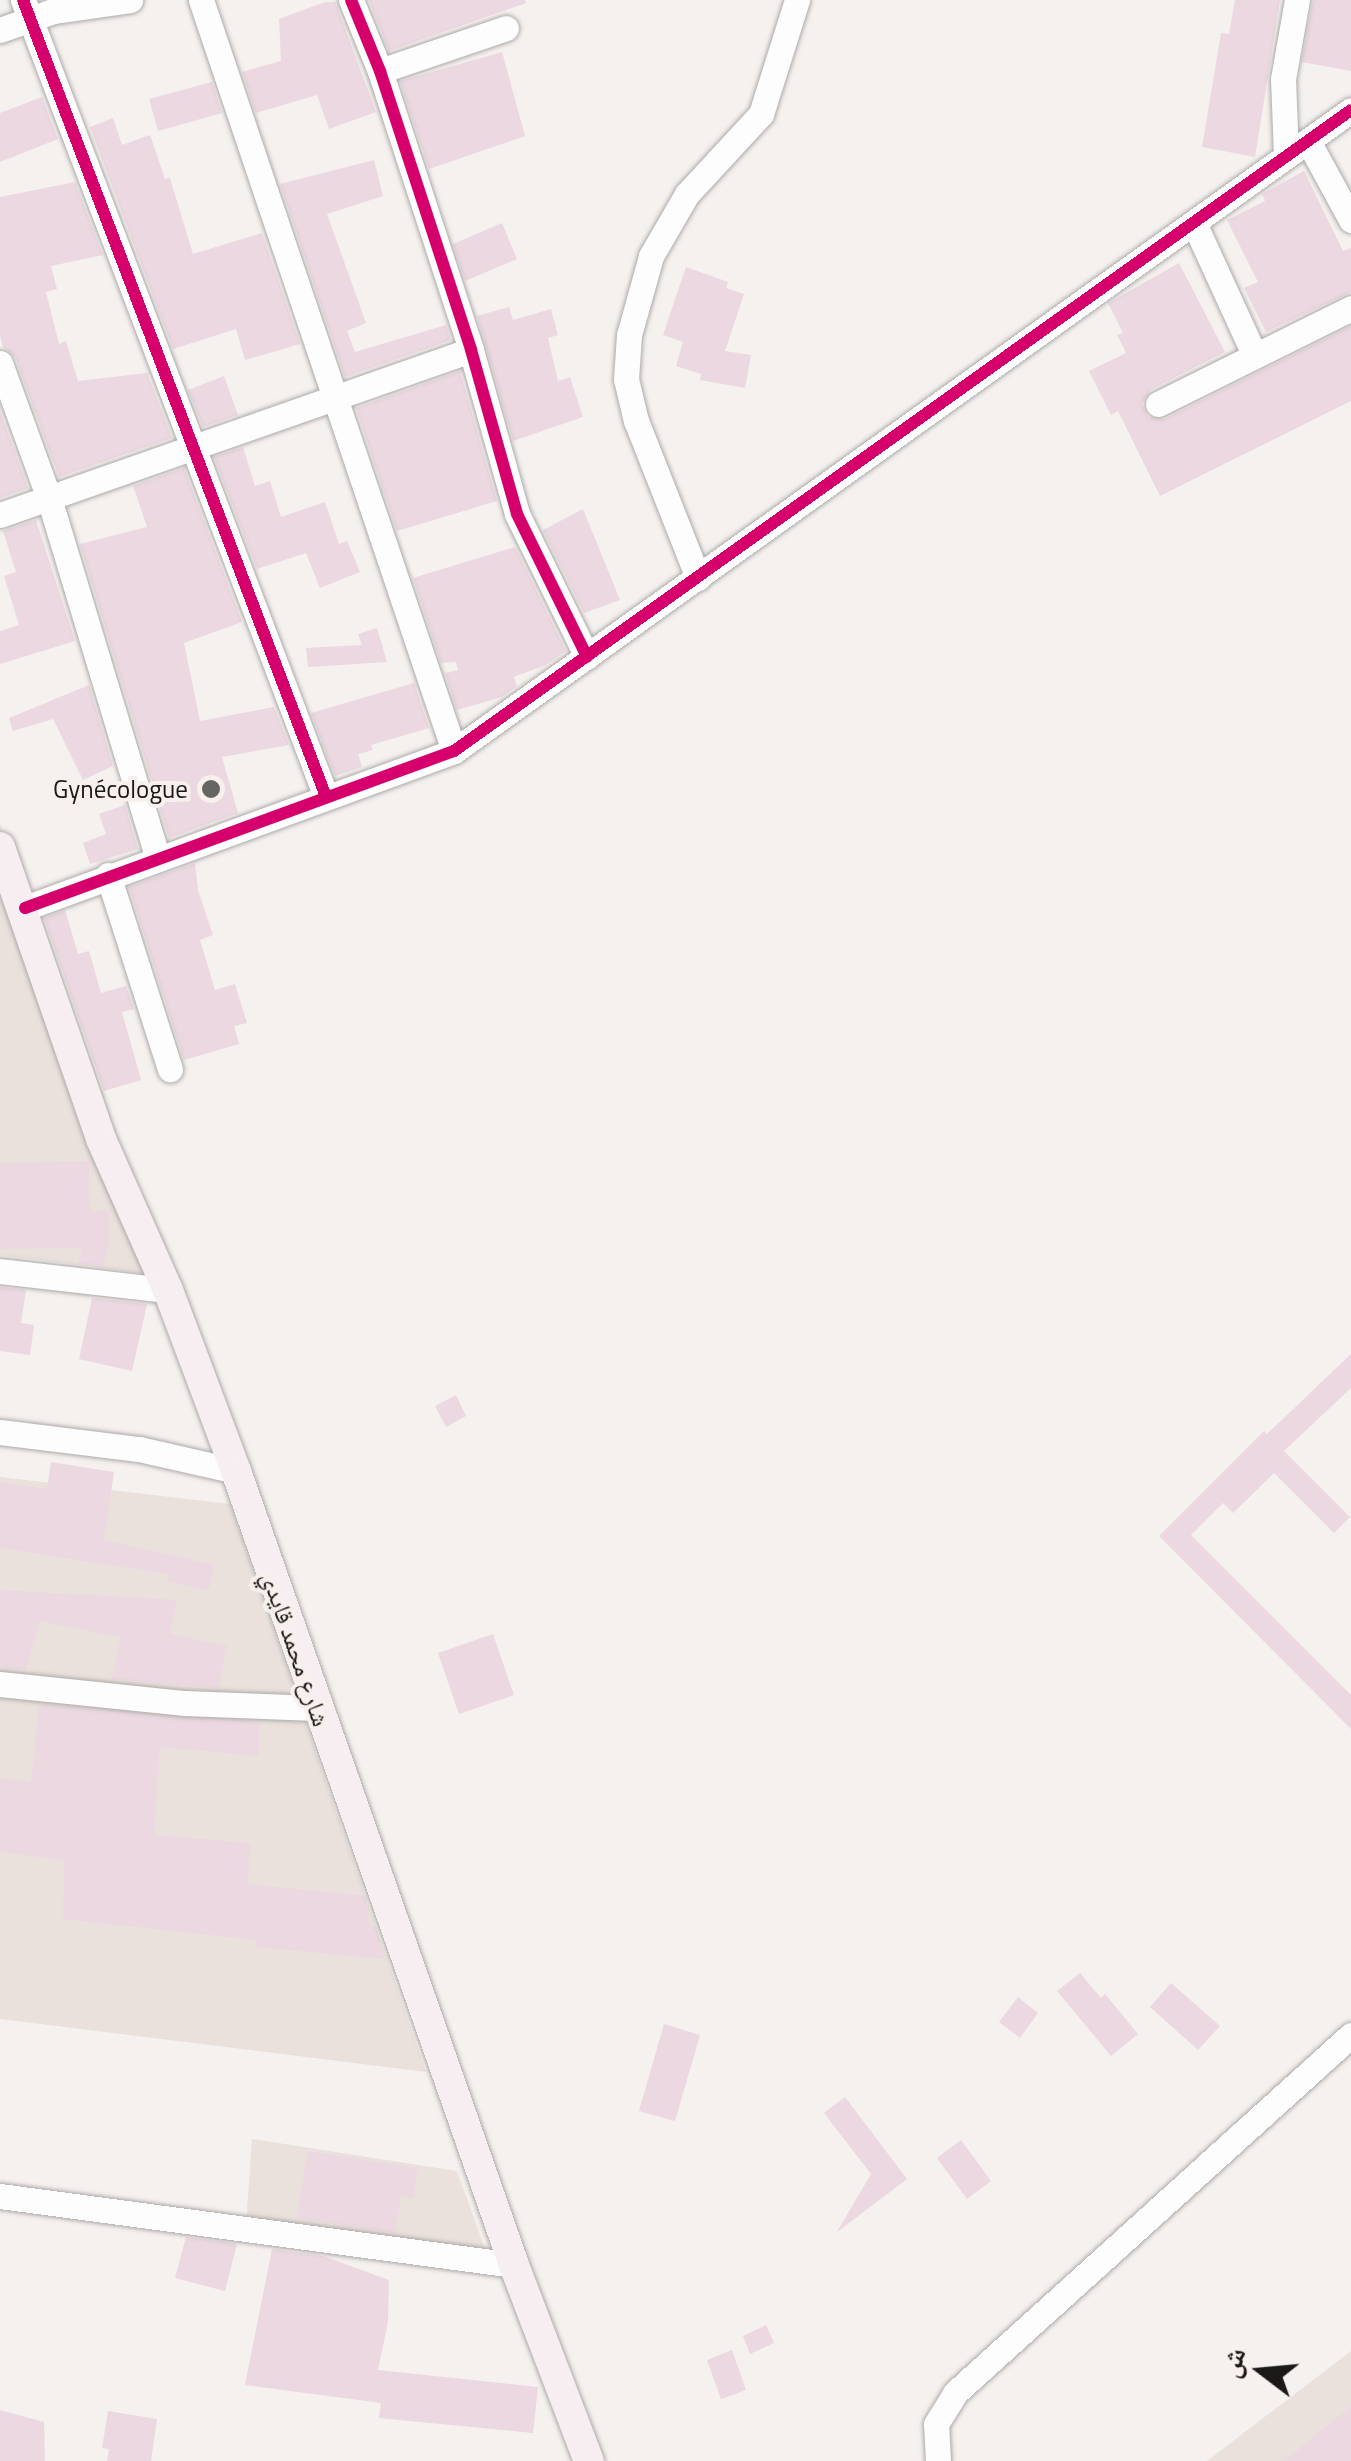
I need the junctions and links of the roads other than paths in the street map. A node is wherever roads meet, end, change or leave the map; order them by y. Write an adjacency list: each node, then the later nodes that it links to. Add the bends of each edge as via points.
1 (130, 0): 6 (street)
2 (200, 0): 19 (street)
3 (350, 0): 9 (street)
4 (797, 0): 24 (street, via 761,114 687,194 651,256 629,335 626,380 636,421)
5 (1297, 0): 12 (street, via 1283,79)
6 (40, 7): 8 (street); 21 (street)
7 (506, 28): 9 (street)
8 (0, 30)
9 (380, 71): 16 (street)
10 (1351, 110): 11 (street)
11 (1308, 140): 12 (street); 13 (street)
12 (1286, 156): 14 (street)
13 (1351, 220)
14 (1194, 223): 17 (street); 24 (street)
15 (1351, 308): 17 (street)
16 (471, 350): 19 (street); 25 (street, via 517,514)
17 (1255, 356): 20 (street)
18 (0, 363): 22 (street)
19 (336, 394): 21 (street); 26 (street)
20 (1158, 404)
21 (190, 446): 22 (street); 27 (street)
22 (49, 498): 23 (street); 29 (street)
23 (0, 515)
24 (698, 578): 25 (street)
25 (587, 657): 26 (street)
26 (454, 751): 27 (street)
27 (326, 797): 29 (street)
28 (0, 847): 31 (main road, شارع محمد قايدي)
29 (158, 858): 30 (street)
30 (108, 875): 31 (street); 32 (street)
31 (25, 908): 34 (main road, شارع محمد قايدي, via 101,1138)
32 (170, 1069)
33 (0, 1271): 34 (street)
34 (168, 1290): 36 (main road, شارع محمد قايدي)
35 (0, 1432): 36 (street, via 139,1449)
36 (236, 1472): 38 (main road, شارع محمد قايدي)
37 (0, 1684): 38 (street)
38 (316, 1708): 41 (main road, شارع محمد قايدي)
39 (1351, 2035): 43 (street, via 955,2393 936,2424)
40 (0, 2196): 41 (street)
41 (514, 2265): 42 (main road, شارع محمد قايدي)
42 (587, 2459)
43 (938, 2461)

